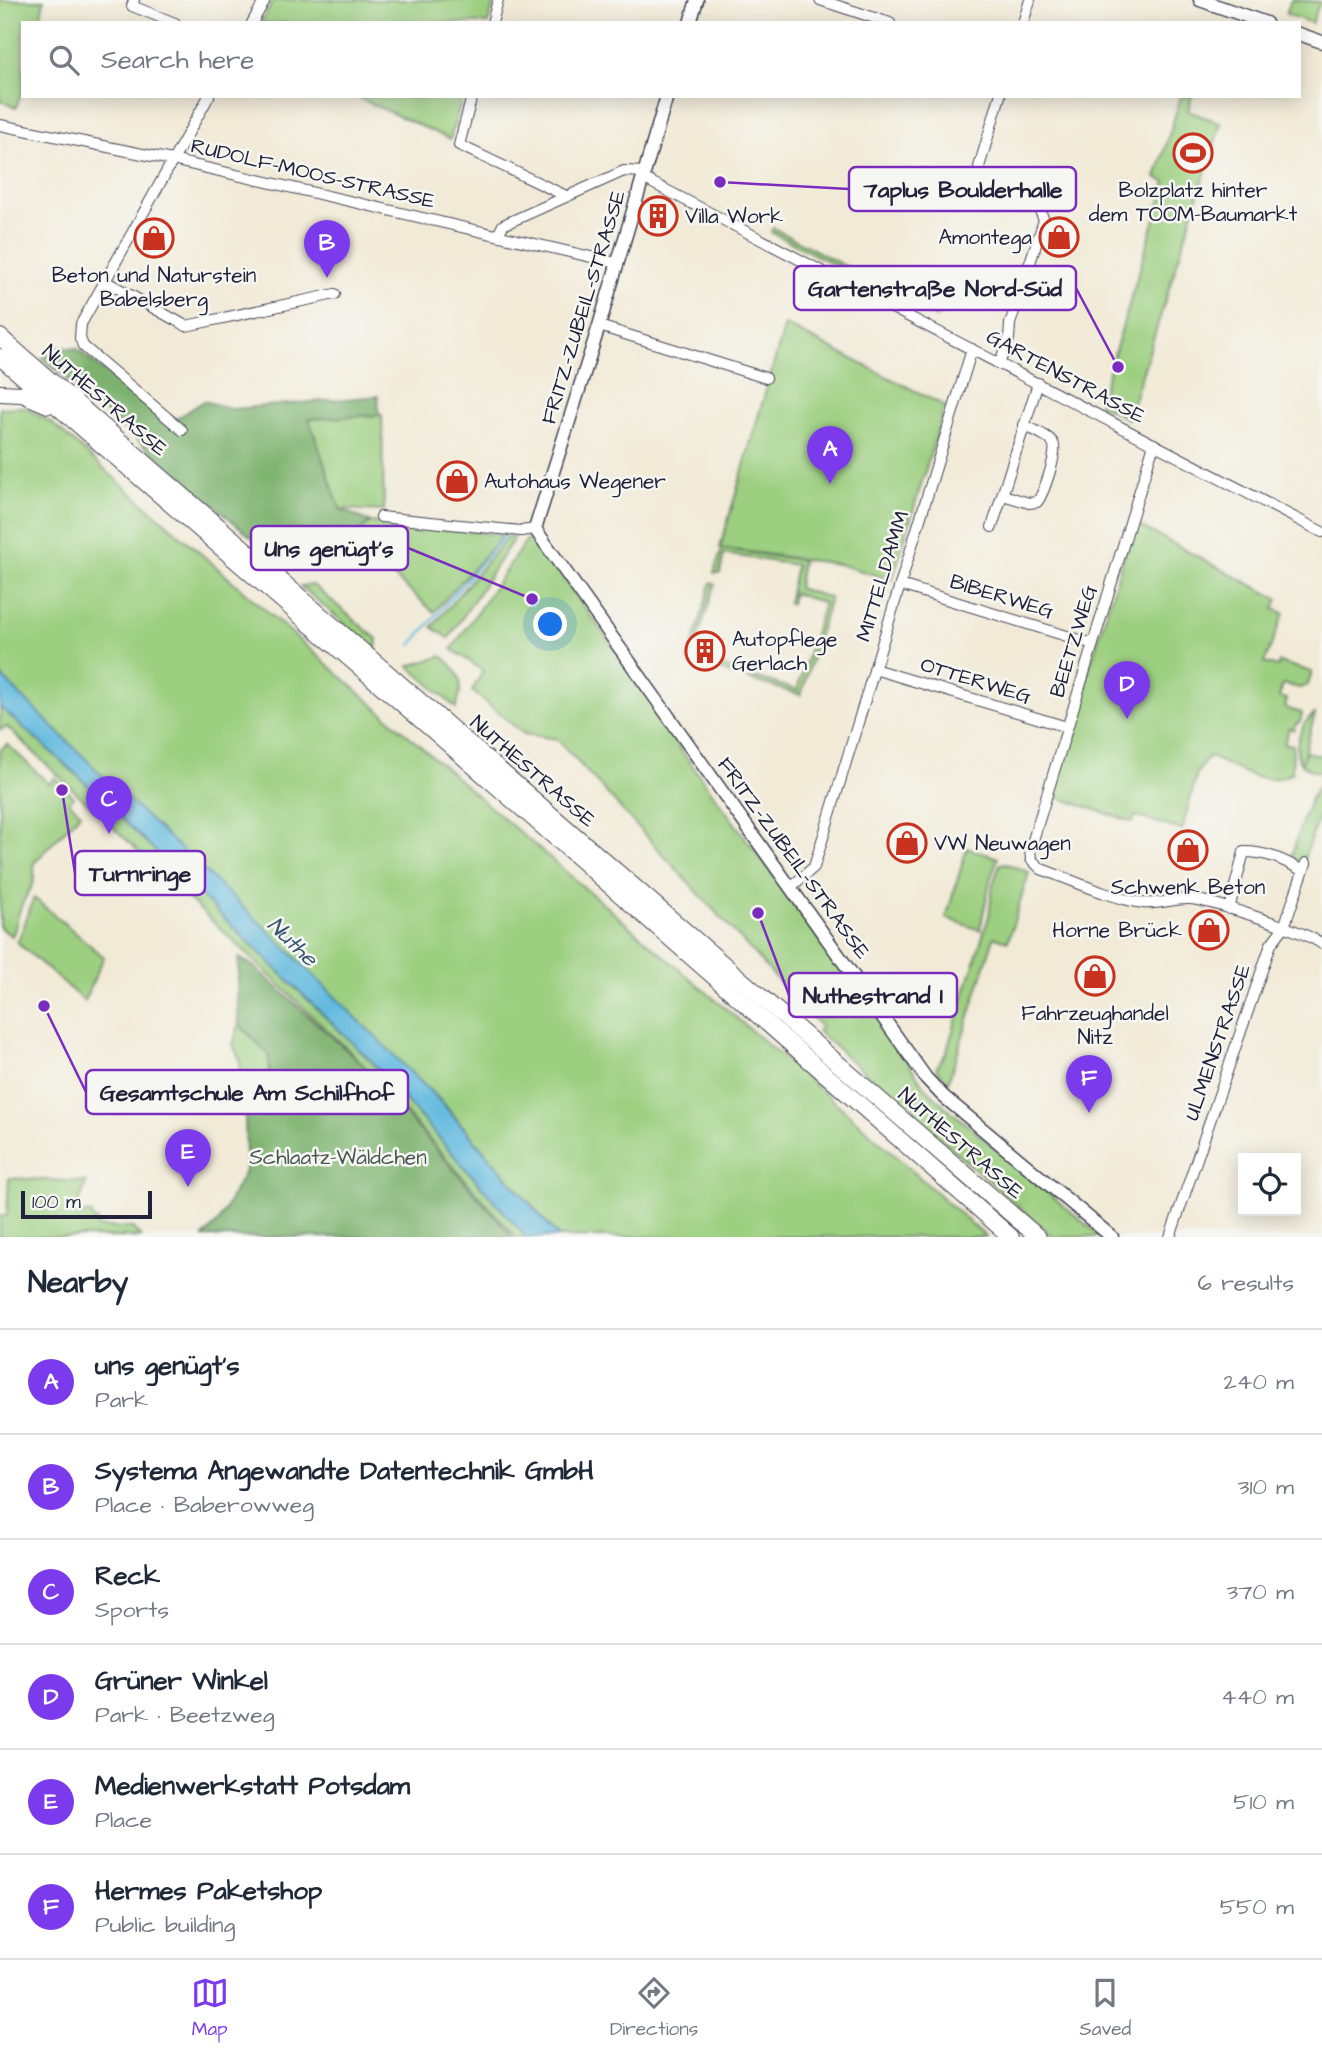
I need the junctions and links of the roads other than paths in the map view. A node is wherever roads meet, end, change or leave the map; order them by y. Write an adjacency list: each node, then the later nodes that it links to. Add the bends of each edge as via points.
1 (134, 0): 8 (street, via 132,6)
2 (265, 0): 9 (street)
3 (498, 0): 10 (street)
4 (696, 0): 11 (street)
5 (820, 0): 12 (street)
6 (1030, 0): 13 (street)
7 (1200, 0): 14 (street)
8 (170, 21)
9 (253, 21)
10 (493, 21)
11 (691, 21)
12 (884, 21)
13 (1024, 21)
14 (1260, 21)
15 (1301, 34): 16 (street)
16 (1321, 39)
17 (208, 98): 22 (street)
18 (471, 98): 24 (street, via 459,145)
19 (666, 98): 23 (street, FRITZ-ZUBEIL-STRASSE)
20 (999, 98): 33 (street, via 979,167 981,179 989,188 1037,204 1044,220)
21 (0, 125): 22 (street, RUDOLF-MOOS-STRASSE)
22 (172, 160): 25 (street, RUDOLF-MOOS-STRASSE); 27 (street)
23 (643, 175): 24 (street, via 624,171); 26 (street, FRITZ-ZUBEIL-STRASSE); 31 (street, GARTENSTRASSE)
24 (566, 196): 25 (street, via 503,225)
25 (498, 235): 26 (street, RUDOLF-MOOS-STRASSE)
26 (617, 263): 29 (street, FRITZ-ZUBEIL-STRASSE)
27 (105, 281): 28 (street, via 186,326); 39 (street, via 81,324 83,346)
28 (335, 295)
29 (599, 326): 34 (street); 44 (street, FRITZ-ZUBEIL-STRASSE)
30 (1, 338): 55 (highway, NUTHESTRASSE)
31 (972, 349): 33 (street, GARTENSTRASSE); 46 (street, MITTELDAMM)
32 (0, 356): 37 (highway, NUTHESTRASSE)
33 (999, 364): 35 (street, GARTENSTRASSE)
34 (766, 378)
35 (1038, 383): 38 (street); 40 (street, GARTENSTRASSE)
36 (0, 393): 37 (highway, via 31,397)
37 (66, 414): 54 (highway, NUTHESTRASSE)
38 (1024, 425): 41 (street); 41 (street, via 1051,441 1055,453 1037,502)
39 (182, 429)
40 (1154, 444): 45 (street, GARTENSTRASSE); 47 (street, BEETZWEG)
41 (1003, 495): 43 (street)
42 (381, 517): 44 (street)
43 (992, 527)
44 (536, 529): 50 (street, FRITZ-ZUBEIL-STRASSE)
45 (1322, 532)
46 (900, 585): 47 (street, BIBERWEG); 48 (street, MITTELDAMM)
47 (1093, 644): 49 (street, BEETZWEG)
48 (874, 669): 49 (street, OTTERWEG); 50 (street, MITTELDAMM, via 814,867)
49 (1067, 727): 51 (street, BEETZWEG, via 1030,850 1038,867 1125,899 1154,904 1190,898)
50 (792, 886): 56 (street, FRITZ-ZUBEIL-STRASSE, via 943,1096)
51 (1229, 909): 52 (street); 52 (street, ULMENSTRASSE, via 1244,852 1282,859 1305,867)
52 (1284, 927): 53 (street); 57 (street, ULMENSTRASSE, via 1271,944)
53 (1322, 944)
54 (1011, 1237)
55 (1038, 1237)
56 (1112, 1237)
57 (1170, 1237)

